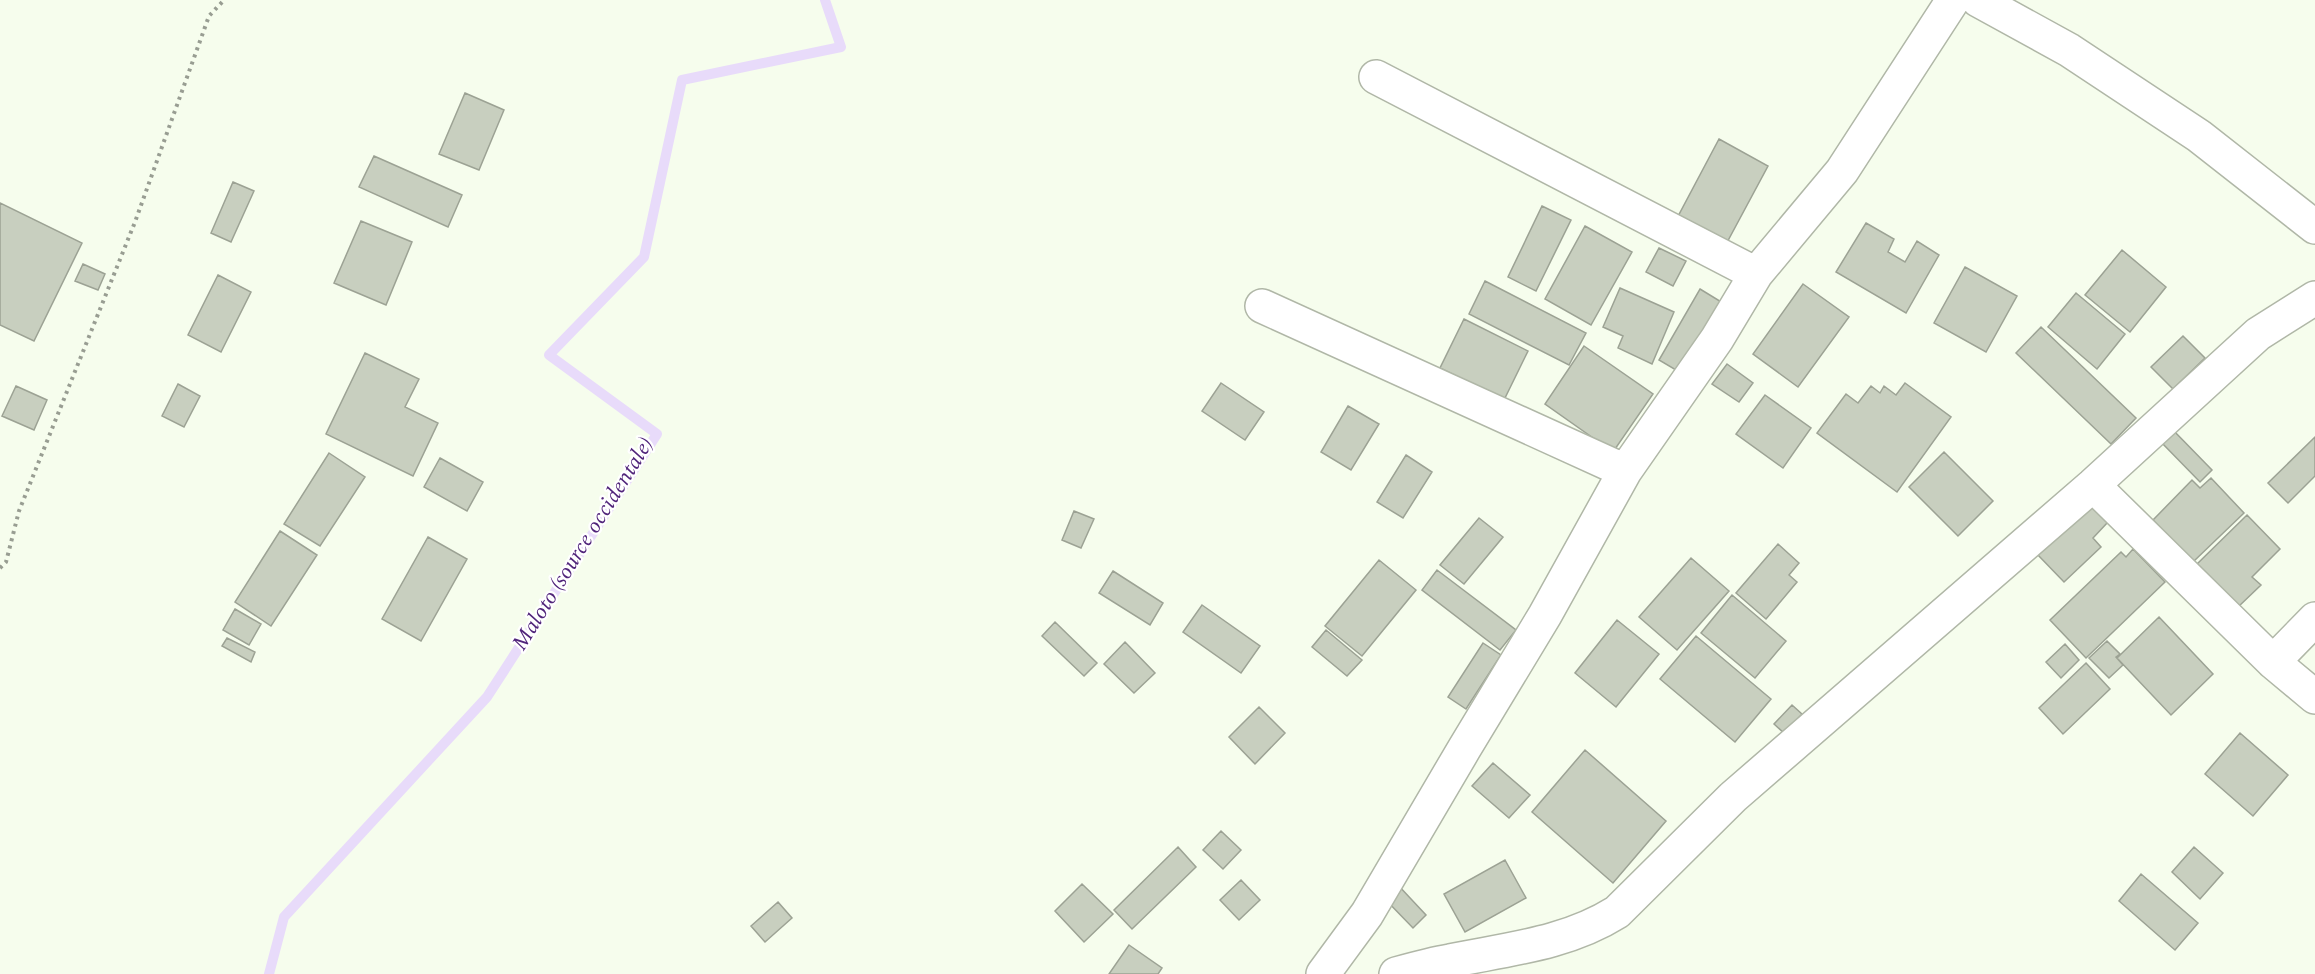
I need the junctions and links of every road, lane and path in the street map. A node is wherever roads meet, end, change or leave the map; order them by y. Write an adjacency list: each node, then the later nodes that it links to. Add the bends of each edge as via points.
1 (224, 0): 11 (path, via 209,16 135,222 19,511 6,562)
2 (1953, 0): 6 (street, via 1842,171)
3 (1978, 0): 5 (street, via 2069,50 2199,136)
4 (1376, 77): 6 (street)
5 (2315, 227)
6 (1756, 274): 9 (street, via 1717,339)
7 (2315, 298): 10 (street, via 2259,334)
8 (1262, 306): 9 (street)
9 (1625, 471): 15 (street, via 1545,615 1367,914)
10 (2093, 485): 13 (street); 16 (street, via 1733,797 1617,912 1596,925 1546,943)
11 (0, 568)
12 (2315, 619): 13 (street)
13 (2273, 662): 14 (street)
14 (2315, 697)
15 (1323, 974)
16 (1396, 974)

